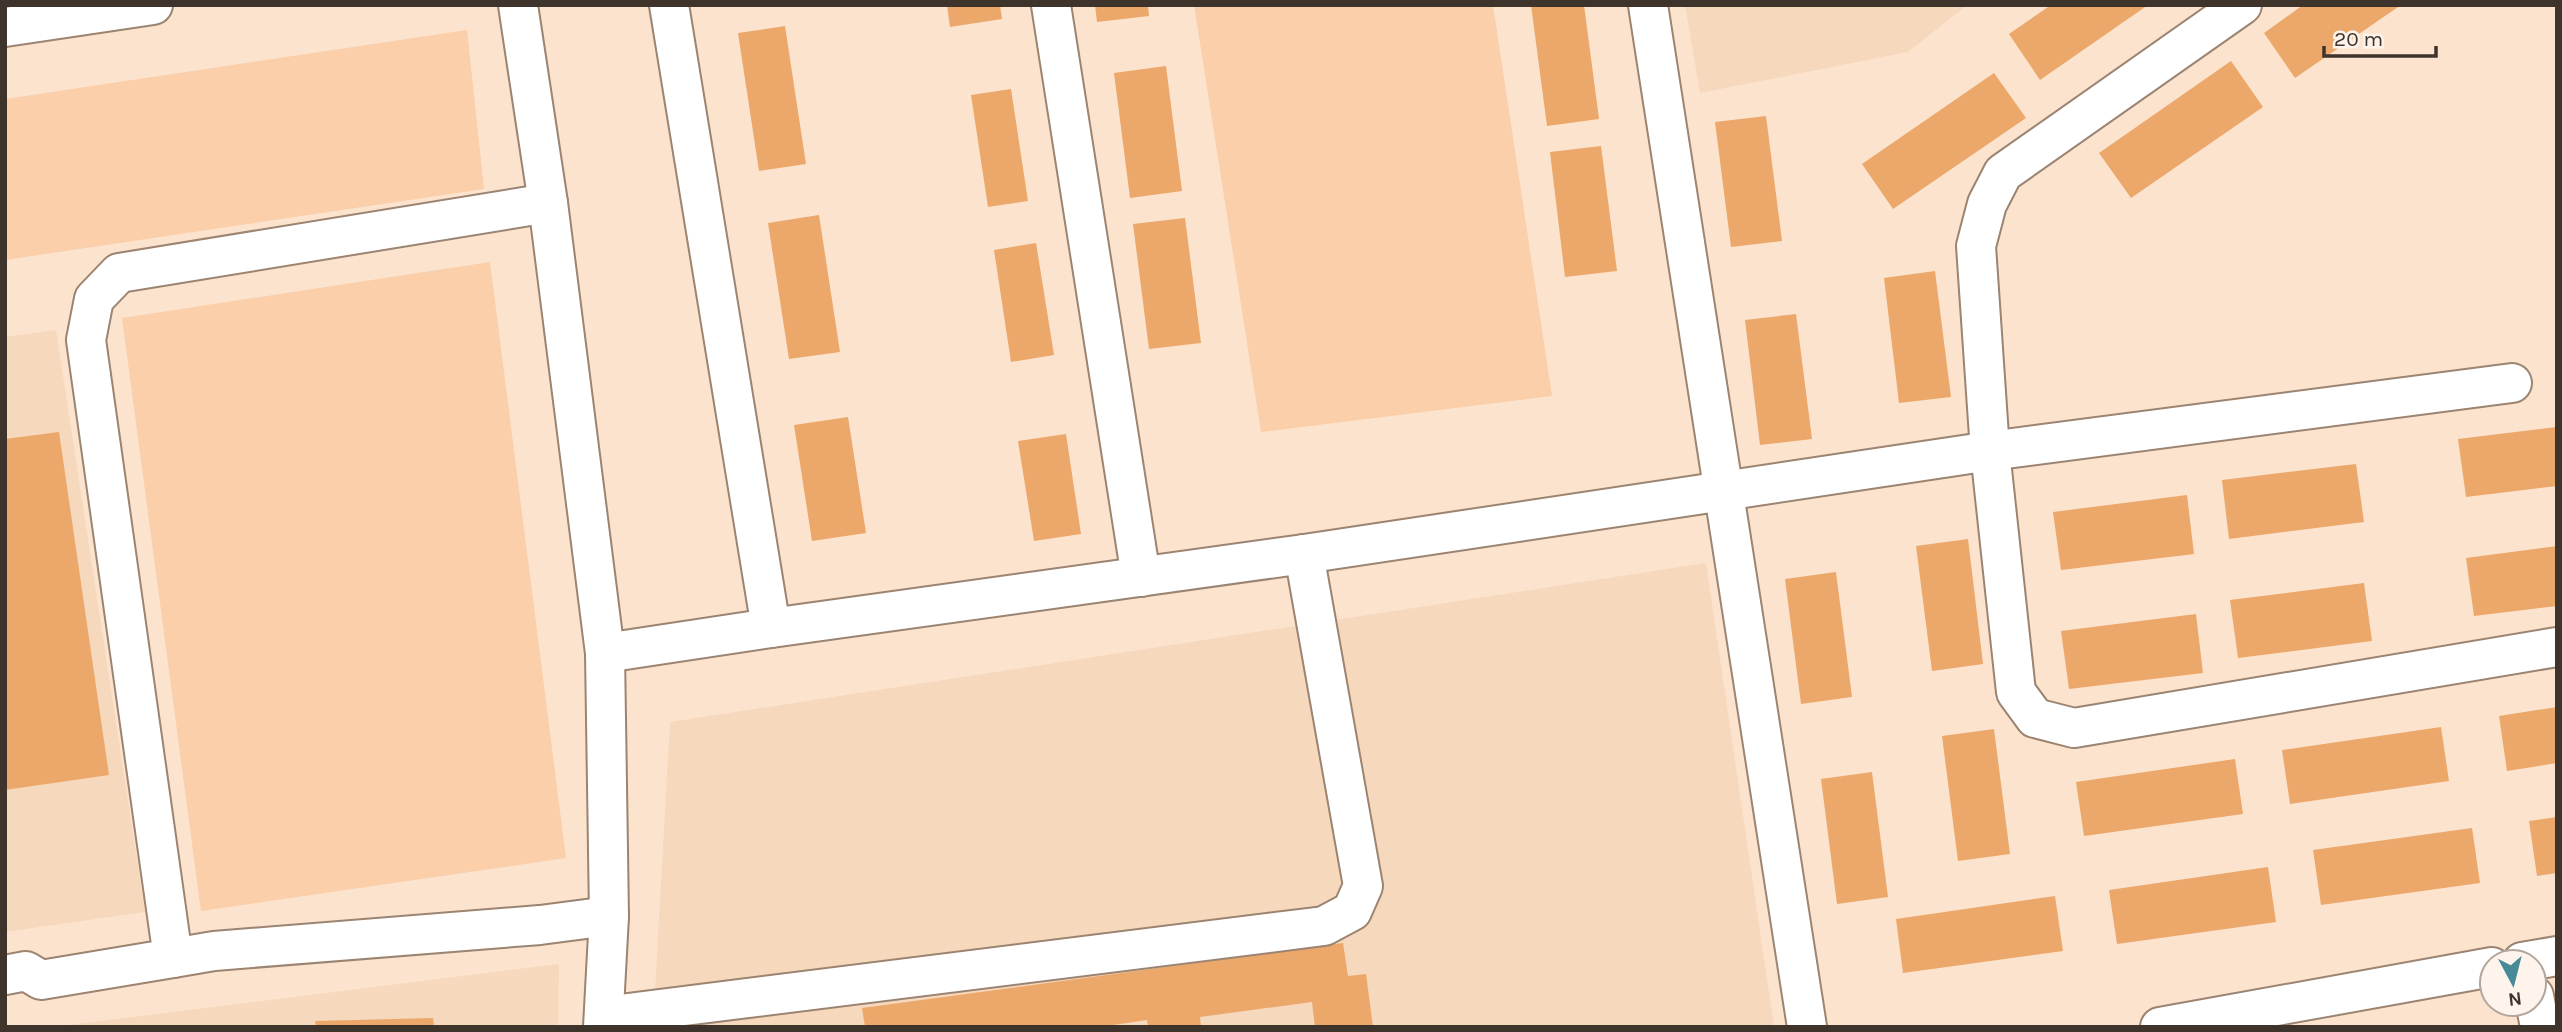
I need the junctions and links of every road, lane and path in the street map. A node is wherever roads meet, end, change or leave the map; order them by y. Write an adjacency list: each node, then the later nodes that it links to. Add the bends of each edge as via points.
1 (153, 5): 7 (street)
2 (518, 5): 8 (street)
3 (670, 5): 14 (street)
4 (1051, 5): 13 (street)
5 (1648, 5): 11 (street)
6 (2242, 5): 10 (street, via 2003,173 1987,204 1976,246)
7 (5, 27)
8 (548, 203): 16 (street); 18 (street, via 119,273 93,299 86,340)
9 (2512, 383): 10 (street)
10 (1990, 451): 11 (street); 15 (street, via 2016,692 2035,718 2074,728)
11 (1725, 491): 12 (street); 23 (street)
12 (1304, 554): 13 (street); 22 (street, via 1363,886 1352,911 1324,926)
13 (1141, 577): 14 (street)
14 (771, 628): 16 (street)
15 (2557, 647)
16 (605, 653): 17 (street)
17 (608, 916): 18 (street); 22 (street)
18 (173, 958): 20 (street)
19 (2478, 975): 24 (street)
20 (23, 977): 21 (street, via 30,997)
21 (5, 1002)
22 (604, 1021)
23 (1810, 1022)
24 (2160, 1027)

